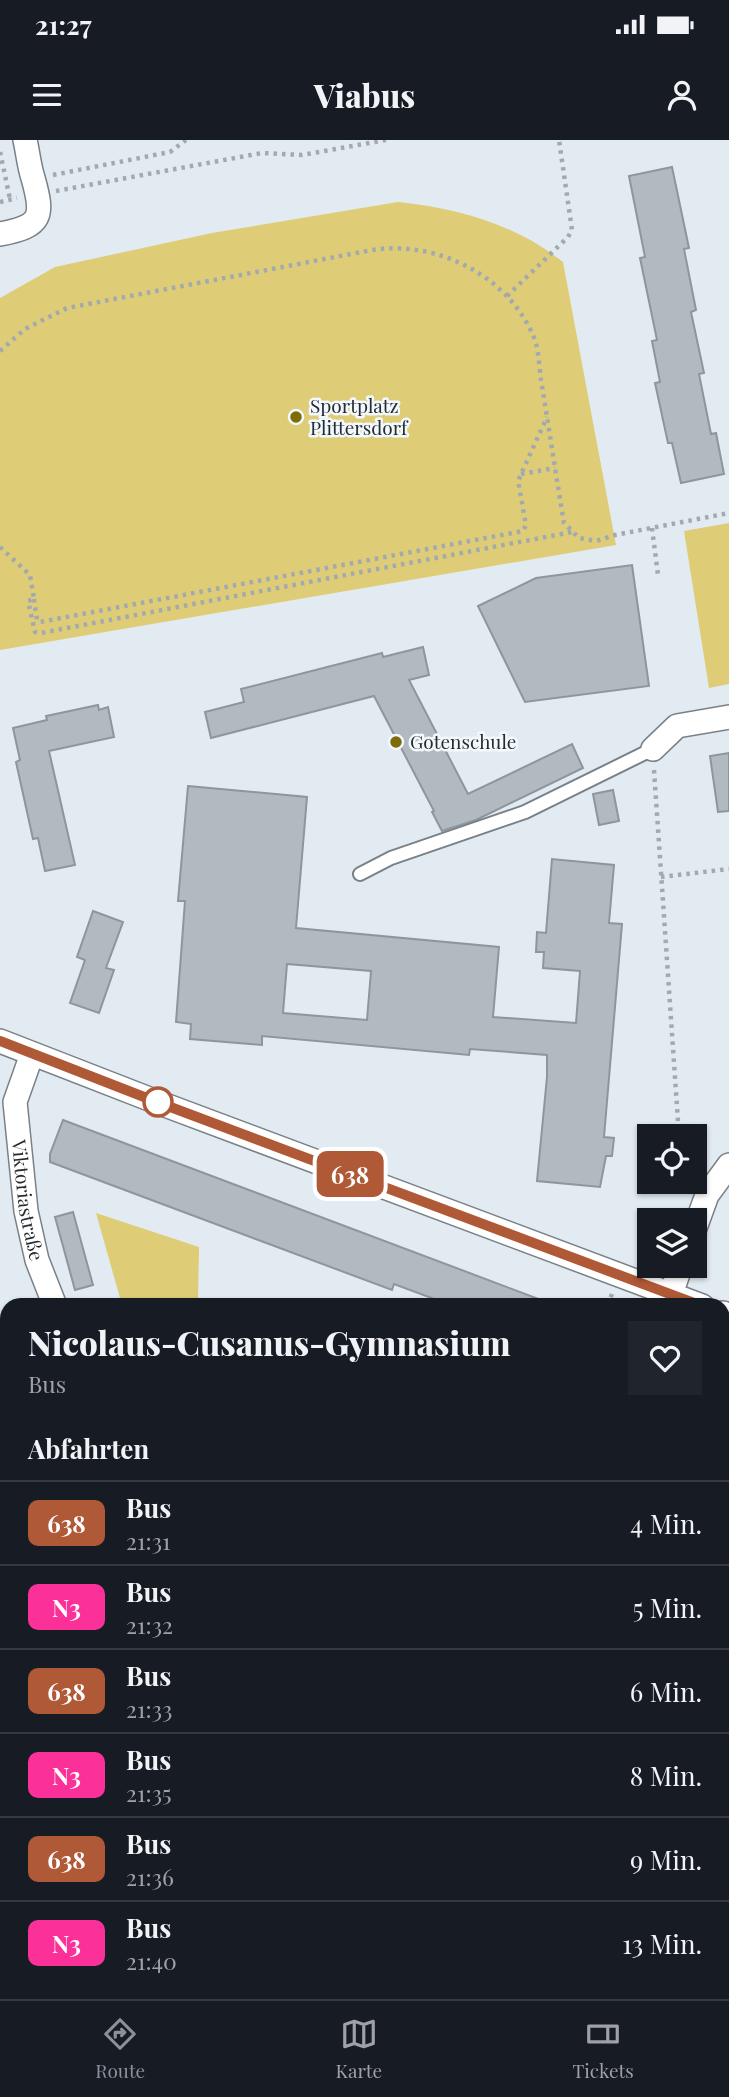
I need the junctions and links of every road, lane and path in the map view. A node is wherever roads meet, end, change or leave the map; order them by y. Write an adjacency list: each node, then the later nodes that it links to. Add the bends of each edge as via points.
1 (25, 140): 7 (street)
2 (186, 140): 7 (path, via 170,152)
3 (386, 140): 7 (path, via 302,155 262,153)
4 (559, 140): 10 (path, via 572,230)
5 (0, 152): 6 (path)
6 (1, 165): 8 (path)
7 (36, 187): 9 (street, via 40,208 34,222)
8 (10, 200)
9 (0, 234)
10 (507, 296): 11 (path, via 477,272 433,253 379,249 67,308 25,329); 12 (path, via 533,334)
11 (0, 352)
12 (547, 417): 13 (path); 14 (path)
13 (555, 468): 14 (path); 17 (path, via 564,523)
14 (520, 474): 20 (path, via 523,531 40,622)
15 (729, 513): 16 (path)
16 (652, 528): 17 (path, via 596,541); 19 (path)
17 (572, 532): 20 (path, via 41,633 34,632 32,626 28,601)
18 (0, 547): 20 (path, via 30,575)
19 (658, 575)
20 (34, 599)
21 (729, 717): 22 (street, via 677,726)
22 (653, 748): 24 (lane, via 525,812); 25 (path)
23 (729, 869): 25 (path)
24 (360, 874)
25 (661, 877): 28 (path)
26 (0, 1041): 27 (street)
27 (32, 1054): 32 (street); 33 (street, Viktoriastraße, via 15,1102 26,1211)
28 (678, 1124)
29 (729, 1165): 30 (street)
30 (702, 1208)
31 (677, 1278): 32 (street)
32 (671, 1294): 34 (street)
33 (52, 1298)
34 (681, 1298)

